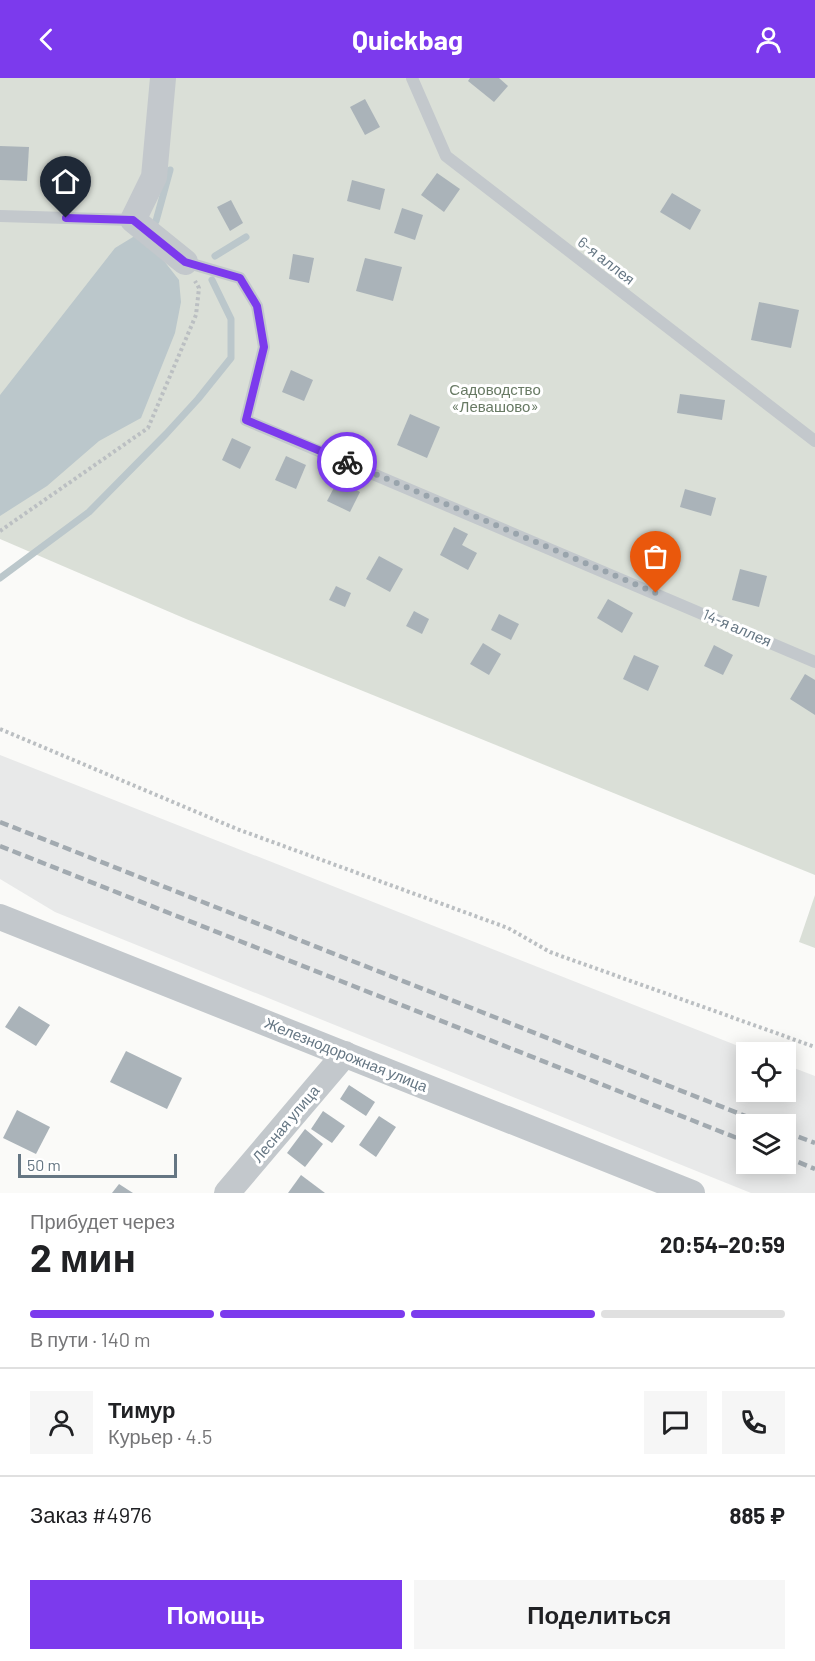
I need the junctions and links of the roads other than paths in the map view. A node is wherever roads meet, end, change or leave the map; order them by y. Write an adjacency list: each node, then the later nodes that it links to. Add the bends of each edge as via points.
1 (163, 78): 4 (street, via 154,177)
2 (412, 78): 6 (lane, 6-я аллея, via 446,156)
3 (0, 216): 4 (lane)
4 (133, 220): 5 (street, 14-я аллея)
5 (185, 262): 7 (lane, 14-я аллея, via 240,278 257,306 264,347 246,420)
6 (815, 441)
7 (815, 662)
8 (0, 917): 9 (street, Железнодорожная улица)
9 (345, 1054): 10 (street, Лесная улица); 11 (street, Железнодорожная улица)
10 (227, 1193)
11 (692, 1193)

